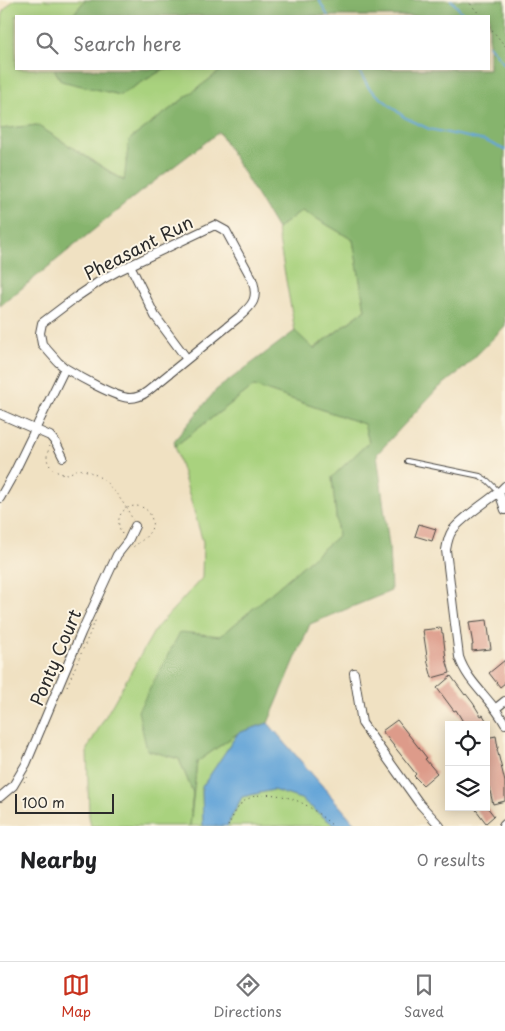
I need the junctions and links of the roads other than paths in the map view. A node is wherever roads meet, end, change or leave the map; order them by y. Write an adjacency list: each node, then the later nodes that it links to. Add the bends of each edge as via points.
1 (130, 265): 2 (street, via 155,316); 2 (street, Pheasant Run, via 215,225 226,231 252,279 256,294 248,310); 3 (street, Pheasant Run, via 103,279 42,323 42,344)
2 (187, 359): 3 (street, Pheasant Run, via 135,398 116,394)
3 (65, 368): 5 (street)
4 (0, 414): 5 (street)
5 (35, 429): 6 (street, via 50,436); 9 (street)
6 (63, 456)
7 (407, 461): 8 (lane, via 480,476)
8 (503, 492): 10 (street); 14 (street, via 458,524 451,532 446,550 459,657 468,676)
9 (0, 498)
10 (505, 510)
11 (136, 526): 16 (street, Ponty Court, via 117,555 26,764 13,786)
12 (354, 673): 17 (street, via 362,723 419,803)
13 (505, 701): 14 (street)
14 (495, 709): 15 (street)
15 (505, 724)
16 (0, 797)
17 (440, 826)

